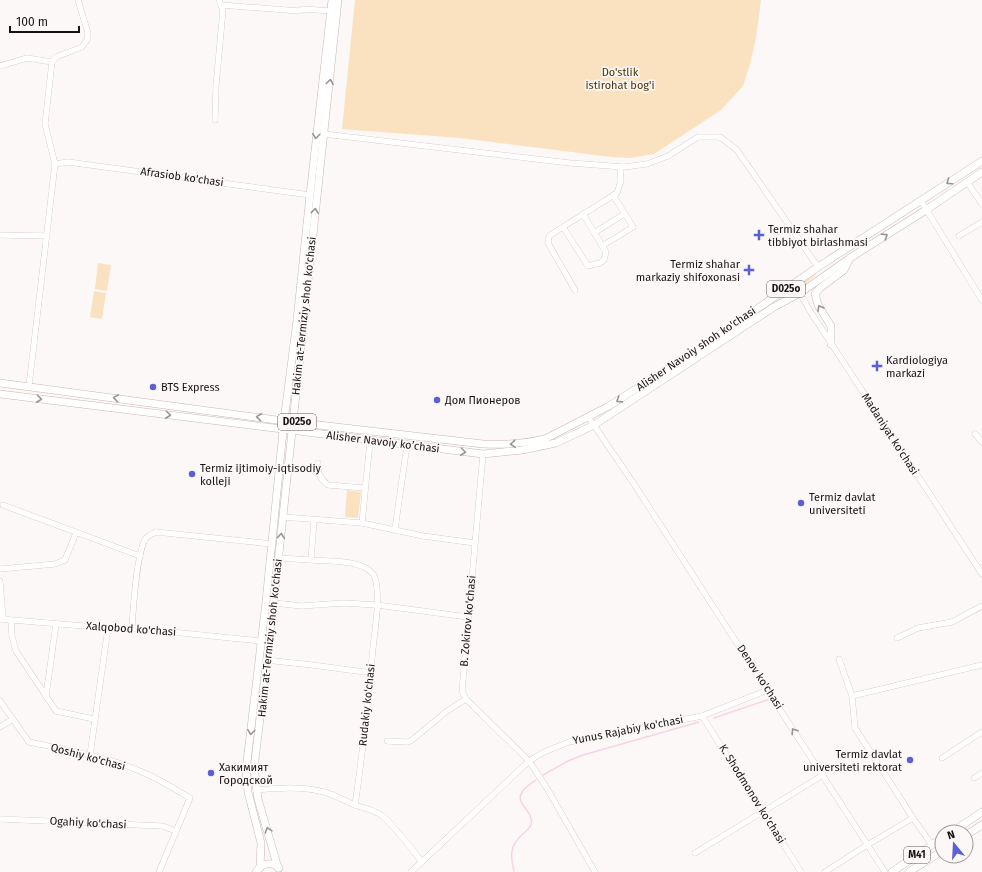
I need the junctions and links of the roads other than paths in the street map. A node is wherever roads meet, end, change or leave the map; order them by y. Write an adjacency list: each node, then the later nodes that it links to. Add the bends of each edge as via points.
1 (78, 0): 6 (street, via 88,33 87,40 82,47 56,57)
2 (332, 0): 5 (main road, Hakim at-Termiziy shoh ko'chasi)
3 (338, 0): 9 (main road, Hakim at-Termiziy shoh ko'chasi, one-way to 3)
4 (220, 2): 5 (street, via 298,11); 8 (street, via 223,10)
5 (331, 11): 15 (main road, Hakim at-Termiziy shoh ko'chasi, one-way to 15)
6 (52, 62): 7 (street, via 27,58); 11 (street, via 45,124)
7 (0, 66)
8 (215, 120)
9 (324, 134): 12 (street); 44 (main road, Hakim at-Termiziy shoh ko'chasi, one-way to 9)
10 (982, 161): 17 (main road, Alisher Navoiy shoh ko'chasi / D025o, one-way to 17)
11 (55, 164): 15 (street, Afrasiob ko'chasi, via 68,162); 26 (street)
12 (620, 167): 16 (street, via 621,181 617,193); 30 (street, via 647,164 668,156 698,137 720,137 737,150)
13 (982, 172): 14 (main road, Alisher Navoiy shoh ko'chasi / D025o)
14 (967, 182): 18 (street); 19 (main road, Alisher Navoiy shoh ko'chasi / D025o)
15 (310, 195): 43 (main road, Hakim at-Termiziy shoh ko'chasi)
16 (613, 195): 20 (street); 21 (street)
17 (921, 201): 19 (street); 30 (main road, Alisher Navoiy shoh ko'chasi / D025o)
18 (982, 204)
19 (926, 210): 29 (main road, Alisher Navoiy shoh ko'chasi / D025o, one-way to 19); 35 (street)
20 (583, 214): 23 (street); 24 (street)
21 (624, 214): 24 (street); 28 (street, via 633,227)
22 (982, 222): 27 (street)
23 (563, 227): 28 (street, via 588,266 604,260 606,252); 33 (street, via 549,236 548,243)
24 (594, 233): 28 (street)
25 (0, 235): 26 (street)
26 (47, 236): 38 (street)
27 (959, 236)
28 (602, 246)
29 (850, 258): 31 (main road, Alisher Navoiy shoh ko'chasi / D025o); 36 (main road, one-way to 29, via 831,326 818,305 815,294 844,270)
30 (818, 267): 31 (main road, via 823,270); 32 (main road, Alisher Navoiy shoh ko'chasi / D025o)
31 (824, 276): 34 (main road, Alisher Navoiy shoh ko'chasi / D025o)
32 (792, 285): 34 (main road, via 794,293); 42 (main road, Alisher Navoiy shoh ko'chasi / D025o, one-way to 42, via 700,348)
33 (575, 290)
34 (799, 294): 36 (street, Madaniyat ko'chasi); 45 (main road, Alisher Navoiy shoh ko'chasi / D025o, via 774,307)
35 (982, 300)
36 (831, 344): 67 (street, Madaniyat ko'chasi)
37 (0, 383): 38 (main road, Alisher Navoiy ko’chasi / D025o)
38 (28, 386): 40 (main road, Alisher Navoiy ko’chasi / D025o, one-way to 38)
39 (0, 394): 41 (main road, Alisher Navoiy ko’chasi, one-way to 41)
40 (155, 403): 41 (main road); 43 (main road, Alisher Navoiy ko’chasi / D025o, one-way to 40)
41 (154, 413): 46 (main road, Alisher Navoiy ko’chasi, one-way to 46)
42 (589, 418): 44 (main road, Alisher Navoiy ko’chasi / D025o, one-way to 44, via 547,438 505,445); 45 (street, Denov ko'chasi)
43 (284, 420): 44 (main road, Alisher Navoiy ko’chasi / D025o); 46 (main road, Hakim at-Termiziy shoh ko'chasi)
44 (293, 421): 47 (main road, Hakim at-Termiziy shoh ko'chasi)
45 (594, 424): 52 (main road, Alisher Navoiy ko’chasi, via 556,443); 84 (street, Denov ko'chasi)
46 (284, 430): 47 (main road, Alisher Navoiy ko’chasi); 62 (main road, Hakim at-Termiziy shoh ko'chasi)
47 (292, 430): 49 (main road, Alisher Navoiy ko’chasi); 56 (main road, Hakim at-Termiziy shoh ko'chasi)
48 (975, 434): 50 (street)
49 (370, 441): 51 (main road, Alisher Navoiy ko’chasi); 54 (street)
50 (982, 442)
51 (407, 445): 52 (main road, Alisher Navoiy ko’chasi, one-way to 52); 59 (street)
52 (483, 454): 61 (street, B. Zokirov ko'chasi)
53 (318, 462): 54 (street, via 318,471 328,485)
54 (365, 488): 58 (street)
55 (3, 505): 60 (street)
56 (283, 517): 57 (street); 64 (main road, Hakim at-Termiziy shoh ko'chasi, one-way to 56)
57 (314, 520): 58 (street); 65 (street)
58 (362, 523): 59 (street)
59 (395, 529): 61 (street)
60 (76, 533): 63 (street); 66 (street, via 65,560 54,564)
61 (475, 543): 72 (street, B. Zokirov ko'chasi)
62 (272, 544): 63 (street, via 156,532 145,539); 79 (main road, Hakim at-Termiziy shoh ko'chasi)
63 (140, 556): 77 (street)
64 (279, 558): 65 (street, Rudakiy ko'chasi); 69 (main road, Hakim at-Termiziy shoh ko'chasi)
65 (311, 560): 70 (street, Rudakiy ko'chasi, via 350,563 370,571 376,582)
66 (0, 569)
67 (982, 574)
68 (0, 581): 73 (street)
69 (274, 603): 70 (street, via 302,606 343,603); 81 (main road, Hakim at-Termiziy shoh ko'chasi)
70 (377, 605): 72 (street); 83 (street, Rudakiy ko'chasi)
71 (982, 606): 78 (street, via 952,622 918,628)
72 (468, 618): 87 (street, B. Zokirov ko'chasi, via 462,685)
73 (2, 619): 74 (street, Xalqobod ko'chasi)
74 (11, 620): 75 (street, Xalqobod ko'chasi); 85 (street, via 16,651)
75 (56, 624): 76 (street, Xalqobod ko'chasi); 85 (street)
76 (108, 628): 77 (street, Xalqobod ko'chasi); 91 (street)
77 (132, 628): 79 (street, Xalqobod ko'chasi)
78 (897, 638)
79 (262, 641): 114 (main road, Hakim at-Termiziy shoh ko'chasi, one-way to 114, via 246,770 248,792 261,843)
80 (839, 659): 86 (street)
81 (266, 660): 83 (street); 101 (main road, Hakim at-Termiziy shoh ko'chasi, via 254,769)
82 (982, 665): 86 (street)
83 (371, 672): 102 (street, Rudakiy ko'chasi)
84 (768, 690): 89 (street, Yunus Rajabiy ko'chasi); 99 (street, Denov ko'chasi, one-way to 84)
85 (46, 696): 91 (street, via 56,711)
86 (852, 696): 105 (street, via 855,728)
87 (466, 699): 94 (street, via 412,740); 97 (street)
88 (0, 701): 90 (street, Qoshiy ko'chasi)
89 (702, 716): 97 (street, Yunus Rajabiy ko'chasi, via 569,742); 103 (street, K. Shodmonov ko'chasi)
90 (12, 719): 92 (street); 95 (street, Qoshiy ko'chasi, via 29,742)
91 (94, 719): 95 (street)
92 (0, 727)
93 (982, 732): 96 (street)
94 (387, 741)
95 (90, 755): 108 (street, Qoshiy ko'chasi, via 155,778 190,798)
96 (942, 758)
97 (529, 761): 113 (street, Yunus Rajabiy ko'chasi); 118 (street)
98 (982, 773): 100 (street)
99 (823, 775): 103 (street); 109 (street, Denov ko'chasi)
100 (974, 778)
101 (256, 790): 102 (street, via 311,789); 115 (main road, Hakim at-Termiziy shoh ko'chasi, one-way to 101)
102 (355, 805): 113 (street, via 381,815)
103 (763, 812): 111 (street); 119 (street, K. Shodmonov ko'chasi)
104 (982, 812): 107 (main road)
105 (913, 818): 109 (street); 110 (street)
106 (0, 819): 108 (street, Ogahiy ko'chasi, via 162,826)
107 (964, 824)
108 (176, 831): 116 (street)
109 (867, 845): 120 (street); 121 (street, Denov ko'chasi)
110 (932, 845): 122 (main road, M41)
111 (695, 853)
112 (934, 856): 123 (main road, M41)
113 (422, 862): 117 (street, Yunus Rajabiy ko'chasi)
114 (258, 870): 115 (main road, via 263,865 271,864)
115 (280, 870)
116 (159, 872)
117 (411, 872)
118 (595, 872)
119 (801, 872)
120 (825, 872)
121 (885, 872)
122 (892, 872)
123 (909, 872)

